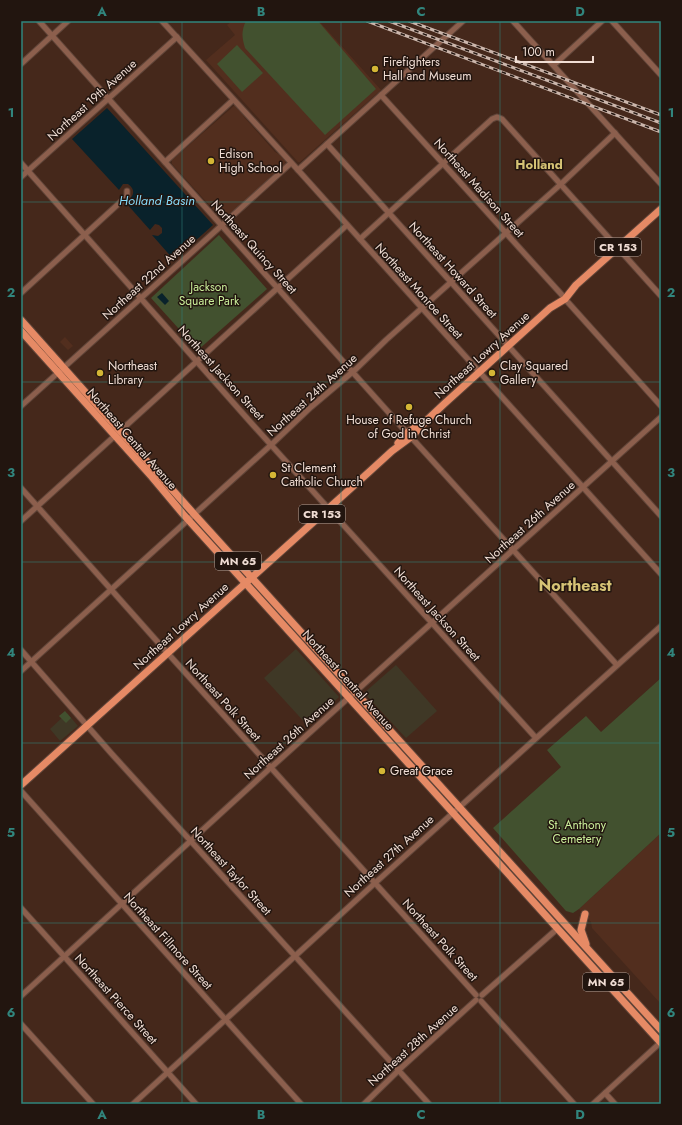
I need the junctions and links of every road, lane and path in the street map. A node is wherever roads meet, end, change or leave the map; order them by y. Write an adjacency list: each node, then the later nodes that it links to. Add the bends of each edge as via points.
1 (39, 21): 8 (street, Northeast Quincy Street)
2 (68, 21): 8 (street)
3 (162, 21): 9 (street, Northeast Monroe Street)
4 (463, 21): 13 (street)
5 (513, 21): 11 (street)
6 (602, 21): 11 (street)
7 (612, 21): 12 (street)
8 (51, 36): 10 (street); 14 (street, Northeast Quincy Street)
9 (177, 37): 14 (street, Northeast 19th Avenue); 15 (street, Northeast Monroe Street)
10 (21, 64)
11 (554, 65): 16 (street)
12 (661, 75)
13 (381, 95): 17 (street); 21 (street, Northeast Madison Street)
14 (108, 98): 18 (street, Northeast Quincy Street); 23 (street, Northeast 19th Avenue)
15 (233, 100): 18 (street); 20 (street, Northeast Monroe Street)
16 (615, 133): 25 (street, Northeast 24th Avenue); 26 (street)
17 (327, 144): 22 (street); 29 (street, Northeast Howard Street)
18 (165, 162): 30 (street, Northeast Quincy Street)
19 (21, 163): 23 (street, Northeast Jackson Street)
20 (291, 163): 22 (street, Northeast Monroe Street); 30 (street, Northeast 22nd Avenue)
21 (443, 164): 25 (street, via 497,117 502,119); 29 (street); 32 (street, Northeast Madison Street)
22 (298, 170): 31 (street, Northeast Monroe Street)
23 (28, 171): 24 (street, Northeast 19th Avenue); 33 (street, Northeast Jackson Street)
24 (21, 177)
25 (561, 184): 32 (street, Northeast 24th Avenue); 35 (street)
26 (661, 184)
27 (127, 191): 33 (street, via 127,196)
28 (661, 209): 35 (main road, Northeast Lowry Avenue / CR 153)
29 (389, 213): 34 (street); 36 (street, Northeast Howard Street)
30 (221, 226): 37 (street, Northeast Quincy Street); 41 (street, Northeast 22nd Avenue)
31 (347, 226): 34 (street, Northeast Monroe Street); 37 (street)
32 (506, 233): 36 (street, Northeast 24th Avenue); 40 (street, Northeast Madison Street)
33 (85, 235): 38 (street); 41 (street, Northeast Jackson Street)
34 (360, 239): 42 (street, Northeast Monroe Street)
35 (617, 248): 39 (street); 40 (main road, Northeast Lowry Avenue / CR 153)
36 (452, 282): 42 (street, Northeast 24th Avenue); 45 (street, Northeast Howard Street)
37 (277, 289): 46 (street); 48 (street, Northeast Quincy Street)
38 (21, 293)
39 (661, 296)
40 (563, 297): 45 (main road, Northeast Lowry Avenue / CR 153); 51 (street, Northeast Madison Street)
41 (141, 298): 46 (street, Northeast Jackson Street); 47 (street, Northeast 22nd Avenue)
42 (421, 308): 48 (street, Northeast 24th Avenue); 49 (street, Northeast Monroe Street)
43 (21, 320): 47 (main road, Northeast Central Avenue / MN 65)
44 (21, 331): 47 (main road, Northeast Central Avenue / MN 65)
45 (508, 346): 49 (main road, Northeast Lowry Avenue / CR 153); 56 (street, Northeast Howard Street)
46 (198, 362): 53 (street); 55 (street, Northeast Jackson Street)
47 (61, 370): 50 (street, Northeast 22nd Avenue); 53 (main road, Northeast Central Avenue / MN 65)
48 (352, 372): 54 (street, Northeast Quincy Street); 55 (street, Northeast 24th Avenue)
49 (479, 373): 54 (main road, Northeast Lowry Avenue / CR 153); 57 (street, Northeast Monroe Street)
50 (21, 406)
51 (661, 406)
52 (661, 417): 56 (street, Northeast 26th Avenue)
53 (118, 434): 59 (street); 61 (main road, Northeast Central Avenue / MN 65); 63 (main road, Northeast Central Avenue / MN 65)
54 (409, 435): 60 (main road, Northeast Lowry Avenue / CR 153); 65 (street, Northeast Quincy Street)
55 (272, 444): 60 (street, Northeast Jackson Street); 61 (street, Northeast 24th Avenue)
56 (612, 461): 57 (street, Northeast 26th Avenue); 62 (street, Northeast Howard Street)
57 (583, 487): 65 (street, Northeast 26th Avenue); 66 (street, Northeast Monroe Street)
58 (21, 488): 59 (street, Northeast Polk Street)
59 (37, 506): 64 (street); 69 (street, Northeast Polk Street)
60 (328, 508): 67 (main road, Northeast Lowry Avenue / CR 153); 70 (street, Northeast Jackson Street)
61 (194, 514): 63 (street, Northeast 24th Avenue); 67 (main road, Northeast Central Avenue / MN 65)
62 (661, 516)
63 (188, 520): 68 (main road, Northeast Central Avenue / MN 65); 69 (street, Northeast 24th Avenue)
64 (21, 521)
65 (513, 550): 70 (street, Northeast 26th Avenue); 75 (street, Northeast Quincy Street)
66 (661, 574)
67 (252, 576): 68 (main road, Northeast Lowry Avenue / CR 153); 77 (main road, Northeast Central Avenue / MN 65)
68 (245, 582): 73 (main road, Northeast Lowry Avenue / CR 153); 78 (main road, Northeast Central Avenue / MN 65)
69 (112, 589): 73 (street, Northeast Polk Street); 74 (street, Northeast 24th Avenue)
70 (431, 623): 77 (street, Northeast 26th Avenue); 80 (street, Northeast Jackson Street)
71 (661, 626): 75 (street, Northeast 27th Avenue)
72 (21, 650): 74 (street, Northeast Taylor Street)
73 (167, 652): 79 (main road, Northeast Lowry Avenue / CR 153); 81 (street, Northeast Polk Street)
74 (32, 662): 76 (street, Northeast 24th Avenue); 79 (street, Northeast Taylor Street)
75 (617, 665): 80 (street, Northeast 27th Avenue)
76 (21, 671)
77 (355, 692): 78 (street, Northeast 26th Avenue); 84 (main road, Northeast Central Avenue / MN 65)
78 (349, 698): 81 (street, Northeast 26th Avenue); 85 (main road, Northeast Central Avenue / MN 65)
79 (87, 725): 82 (main road, Northeast Lowry Avenue / CR 153); 86 (street, Northeast Taylor Street)
80 (536, 738): 84 (street, Northeast 27th Avenue)
81 (271, 768): 86 (street, Northeast 26th Avenue); 87 (street, Northeast Polk Street)
82 (21, 785)
83 (21, 792): 88 (street, Northeast Fillmore Street)
84 (460, 806): 85 (street, Northeast 27th Avenue); 92 (main road, Northeast Central Avenue / MN 65)
85 (452, 812): 87 (street, Northeast 27th Avenue); 91 (main road, Northeast Central Avenue / MN 65)
86 (191, 841): 88 (street, Northeast 26th Avenue); 93 (street, Northeast Taylor Street)
87 (374, 883): 93 (street, Northeast 27th Avenue); 96 (street, Northeast Polk Street)
88 (122, 904): 94 (street, Northeast 26th Avenue); 97 (street, Northeast Fillmore Street)
89 (21, 908): 94 (street, Northeast Pierce Street)
90 (585, 914): 92 (main road, via 581,930 583,939)
91 (557, 928): 96 (street, Northeast 28th Avenue); 100 (main road, Northeast Central Avenue / MN 65)
92 (594, 955): 99 (main road, Northeast Central Avenue / MN 65)
93 (294, 956): 97 (street, Northeast 27th Avenue); 101 (street, Northeast Taylor Street)
94 (64, 957): 95 (street, Northeast 26th Avenue); 102 (street, Northeast Pierce Street)
95 (21, 996)
96 (479, 998): 101 (street, Northeast 28th Avenue); 110 (street, Northeast Polk Street)
97 (225, 1020): 102 (street, Northeast 27th Avenue); 107 (street, Northeast Fillmore Street)
98 (21, 1024): 104 (street)
99 (661, 1030)
100 (661, 1042): 103 (street)
101 (398, 1071): 108 (street, Northeast 28th Avenue); 109 (street, Northeast Taylor Street)
102 (168, 1072): 105 (street, Northeast 27th Avenue); 106 (street, Northeast Pierce Street)
103 (605, 1093): 111 (street); 112 (street)
104 (93, 1104)
105 (133, 1104)
106 (196, 1104)
107 (301, 1104)
108 (364, 1104)
109 (429, 1104)
110 (574, 1104)
111 (593, 1104)
112 (616, 1104)

